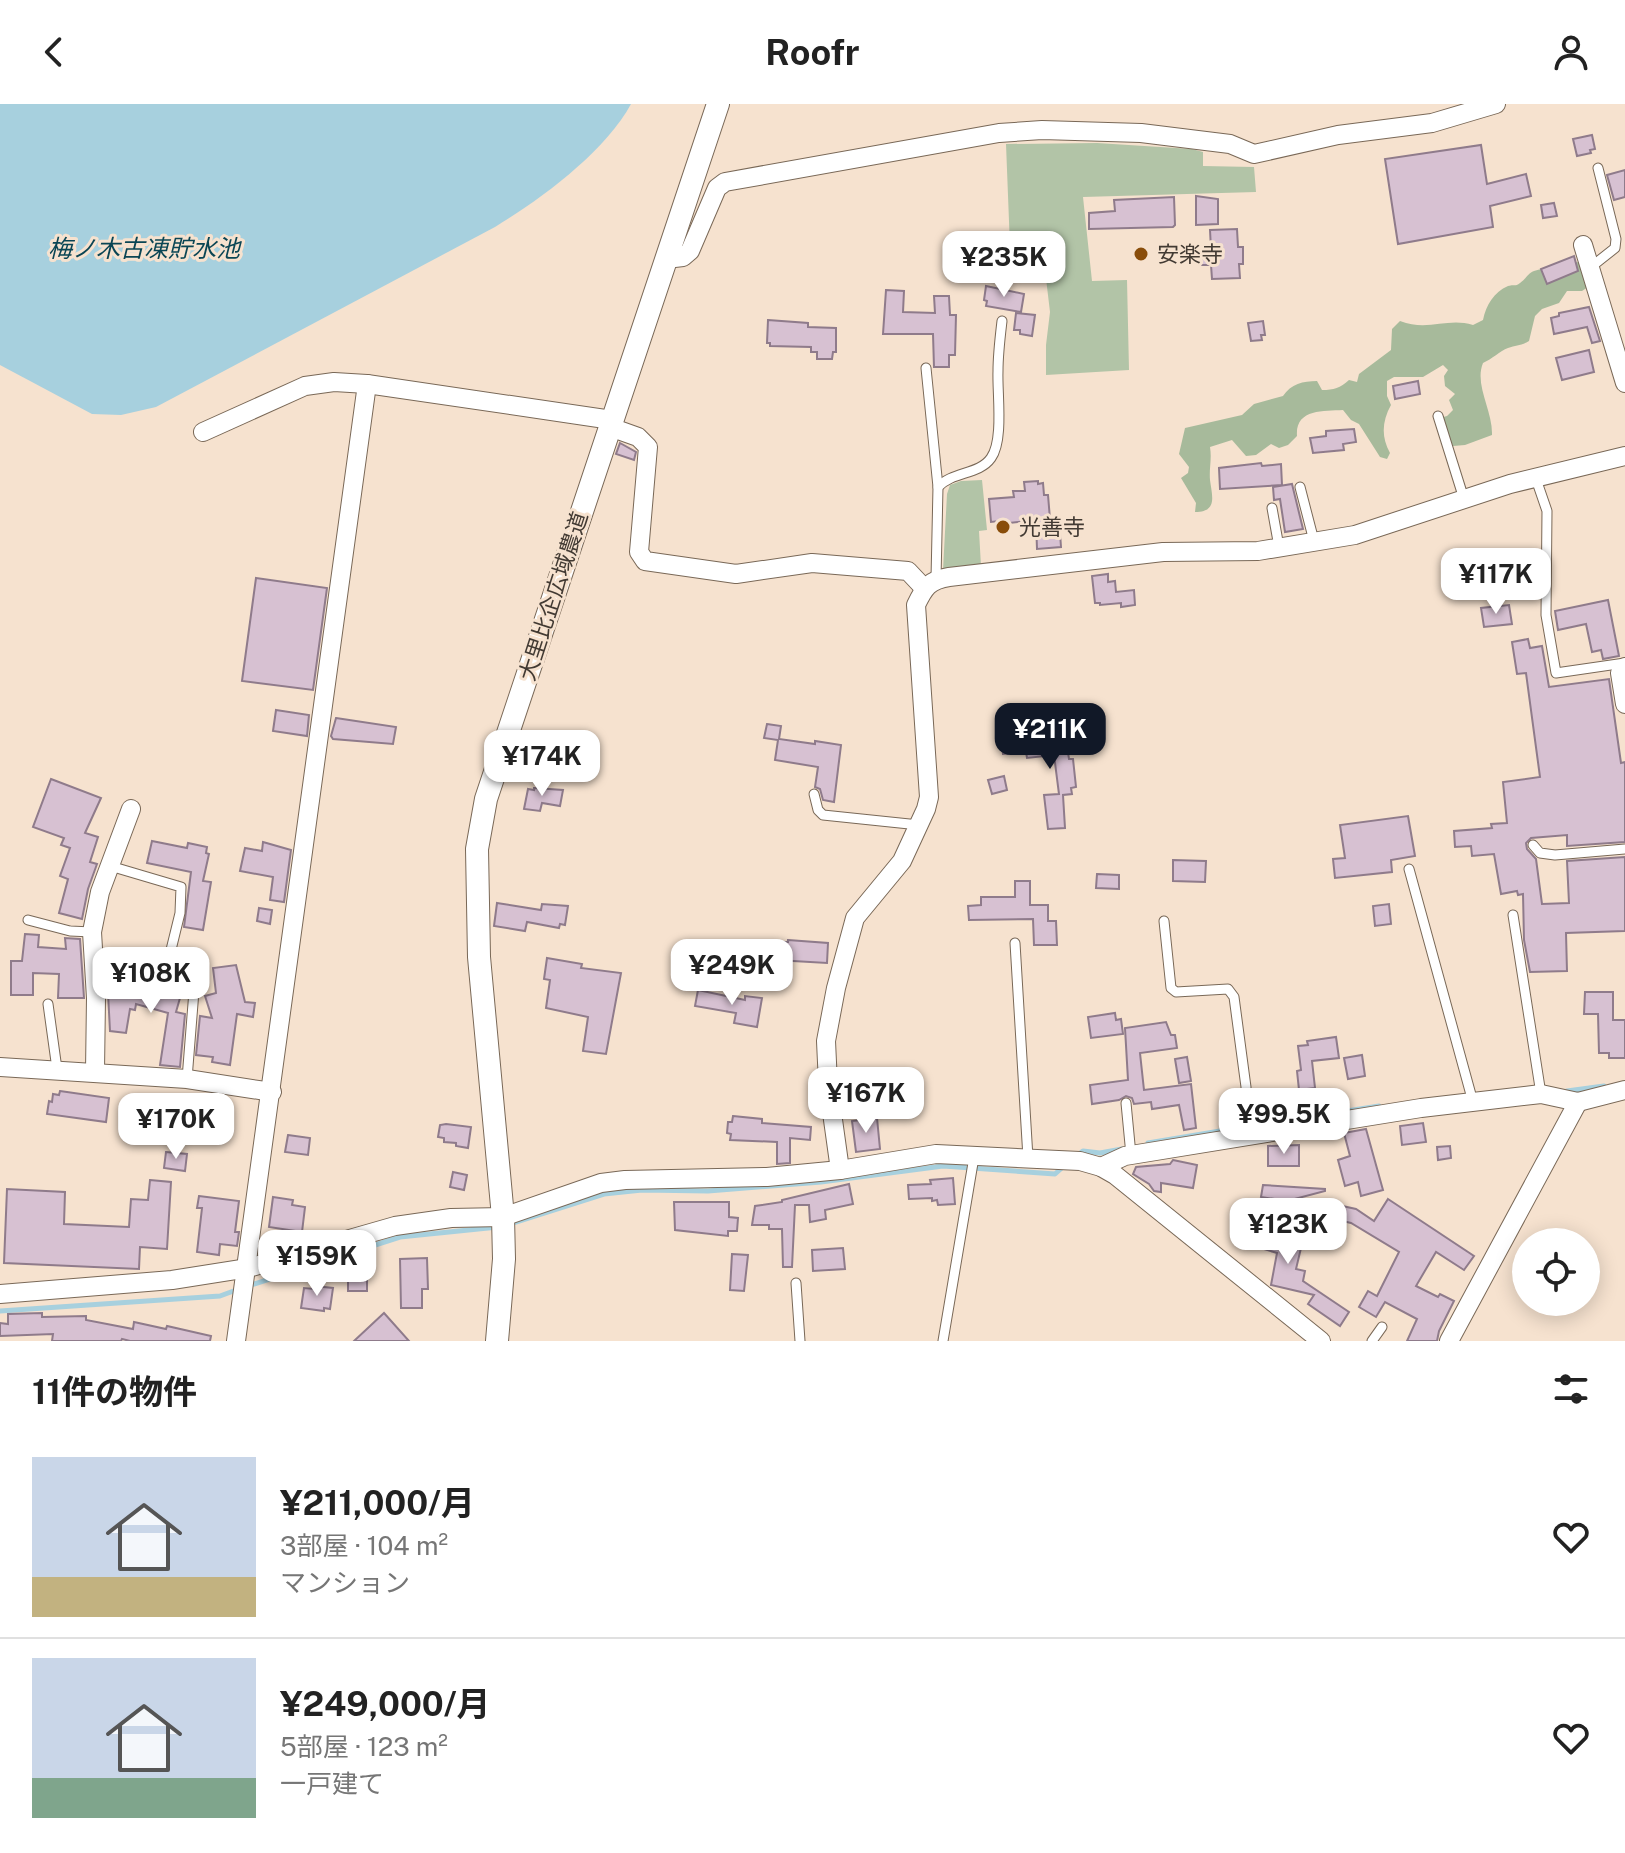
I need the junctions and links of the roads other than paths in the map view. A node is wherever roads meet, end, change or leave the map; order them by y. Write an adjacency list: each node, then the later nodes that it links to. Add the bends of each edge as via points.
1 (718, 104): 5 (street, 大里比企広域農道)
2 (1496, 104): 5 (street, via 1432,123 1338,135 1254,154 1230,144 1141,133 1042,130 934,143 725,182 717,188 690,251)
3 (1598, 168): 6 (lane, via 1616,239 1615,248)
4 (1583, 245): 6 (street)
5 (666, 259): 12 (street, 大里比企広域農道)
6 (1591, 267): 9 (street)
7 (1002, 321): 16 (lane, via 995,450 983,465 955,474)
8 (926, 368): 16 (lane)
9 (1625, 383)
10 (367, 384): 12 (street); 13 (street, via 305,386); 43 (street)
11 (1438, 416): 18 (lane)
12 (611, 424): 22 (street, via 648,447 639,552 645,561 736,574 841,563 908,571); 54 (street, 大里比企広域農道, via 486,799 477,849 479,957)
13 (203, 432)
14 (1625, 456): 15 (street)
15 (1536, 479): 18 (street); 23 (lane, via 1547,511 1546,615 1556,673)
16 (938, 487): 22 (lane)
17 (1300, 487): 20 (lane)
18 (1464, 499): 20 (street, via 1355,535)
19 (1272, 508): 21 (lane)
20 (1314, 541): 21 (street)
21 (1279, 547): 22 (street, via 1163,552)
22 (930, 583): 27 (street, via 916,605 929,797)
23 (1625, 665): 24 (street, via 1620,673)
24 (1625, 704)
25 (814, 794): 27 (lane, via 823,815)
26 (131, 809): 30 (street)
27 (919, 825): 53 (street, via 902,861 855,918 836,988 826,1041)
28 (1533, 845): 29 (lane, via 1540,853 1555,855)
29 (1625, 849)
30 (110, 866): 35 (street); 41 (lane, via 181,887 168,962 194,991)
31 (1409, 869): 45 (lane)
32 (1513, 915): 44 (lane)
33 (28, 920): 35 (lane)
34 (1164, 921): 48 (lane, via 1171,988 1228,989 1234,997 1246,1087)
35 (92, 932): 40 (street)
36 (1015, 943): 51 (lane)
37 (48, 1004): 39 (lane)
38 (0, 1067): 39 (street)
39 (57, 1069): 40 (street)
40 (95, 1071): 41 (street)
41 (187, 1079): 43 (street)
42 (1625, 1090): 46 (street)
43 (272, 1092): 55 (street)
44 (1541, 1094): 45 (street); 46 (street)
45 (1473, 1102): 48 (street)
46 (1578, 1102): 65 (street)
47 (1126, 1103): 49 (lane)
48 (1246, 1136): 49 (street)
49 (1131, 1155): 52 (street)
50 (974, 1157): 51 (street); 53 (street, via 936,1154); 62 (lane)
51 (1028, 1158): 52 (street)
52 (1101, 1167): 63 (street)
53 (840, 1170): 54 (street, via 601,1183)
54 (503, 1217): 55 (street, via 395,1226); 60 (street, 大里比企広域農道)
55 (248, 1268): 57 (street, via 172,1280); 59 (street)
56 (796, 1283): 61 (lane)
57 (0, 1294)
58 (1382, 1327): 64 (lane)
59 (236, 1341)
60 (497, 1341)
61 (800, 1341)
62 (943, 1341)
63 (1321, 1341)
64 (1372, 1341)
65 (1449, 1341)

